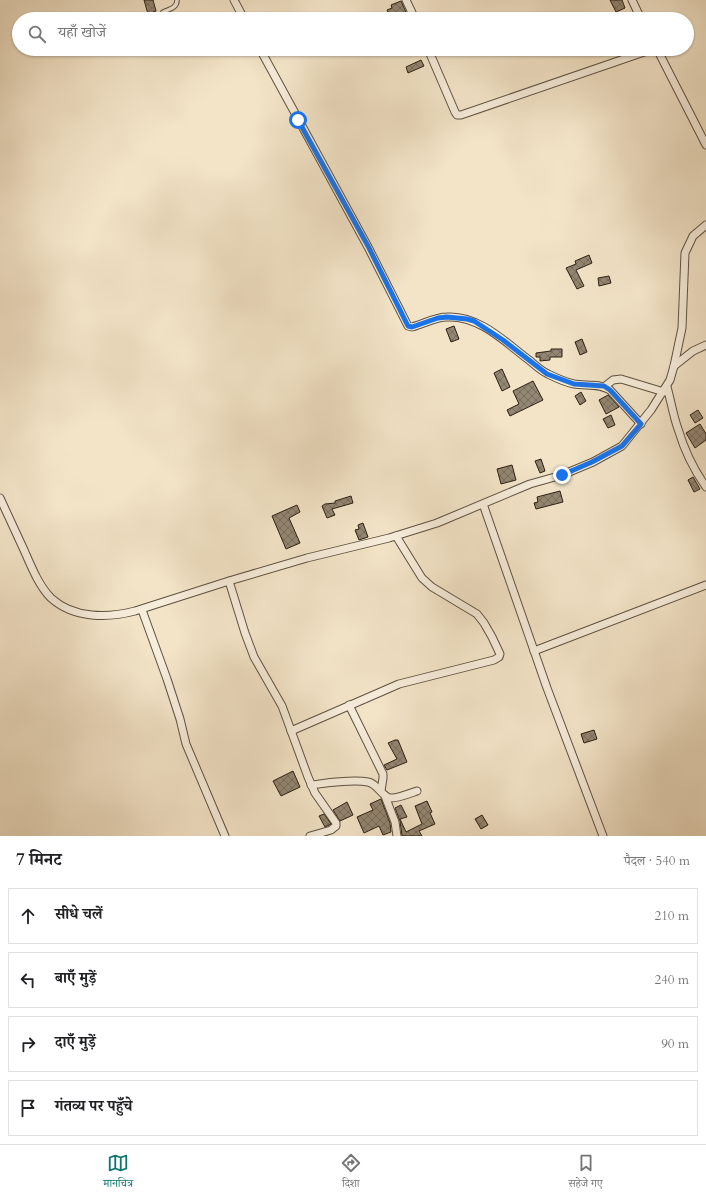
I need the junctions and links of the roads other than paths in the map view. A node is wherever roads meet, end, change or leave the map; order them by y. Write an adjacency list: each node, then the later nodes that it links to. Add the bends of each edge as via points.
1 (177, 0): 5 (lane, via 174,7)
2 (234, 0): 6 (street)
3 (406, 0): 7 (street)
4 (632, 0): 8 (street)
5 (163, 12)
6 (240, 12)
7 (412, 12)
8 (638, 12)
9 (264, 56): 17 (street, via 368,246 408,326 447,317 474,321 547,374 574,384)
10 (431, 56): 11 (street, via 457,115)
11 (633, 56)
12 (661, 56): 13 (street)
13 (706, 145)
14 (706, 225): 16 (street, via 693,236 685,253 682,328)
15 (706, 345): 16 (street, via 693,351)
16 (674, 366): 18 (street)
17 (604, 386): 18 (street, via 613,380 621,379); 19 (street, via 616,395)
18 (665, 390): 19 (street); 20 (street, via 682,440)
19 (641, 424): 22 (street, via 622,446 592,462)
20 (706, 487)
21 (0, 498): 26 (street, via 32,567 51,598 66,608 86,615 122,615)
22 (483, 504): 23 (street); 27 (street)
23 (396, 536): 24 (street); 28 (street, via 422,578 432,587 477,614 492,637 500,657 399,684)
24 (229, 580): 26 (street); 29 (street, via 254,656 282,706)
25 (706, 585): 27 (street)
26 (142, 610): 33 (street, via 167,679 186,744)
27 (534, 651): 36 (street)
28 (349, 705): 29 (street); 32 (street, via 382,774)
29 (291, 731): 30 (street)
30 (312, 785): 32 (street, via 369,782 376,785); 34 (street, via 336,826)
31 (417, 791): 32 (street, via 395,798)
32 (383, 794): 35 (street, via 395,822)
33 (225, 836)
34 (310, 836)
35 (397, 836)
36 (603, 836)

